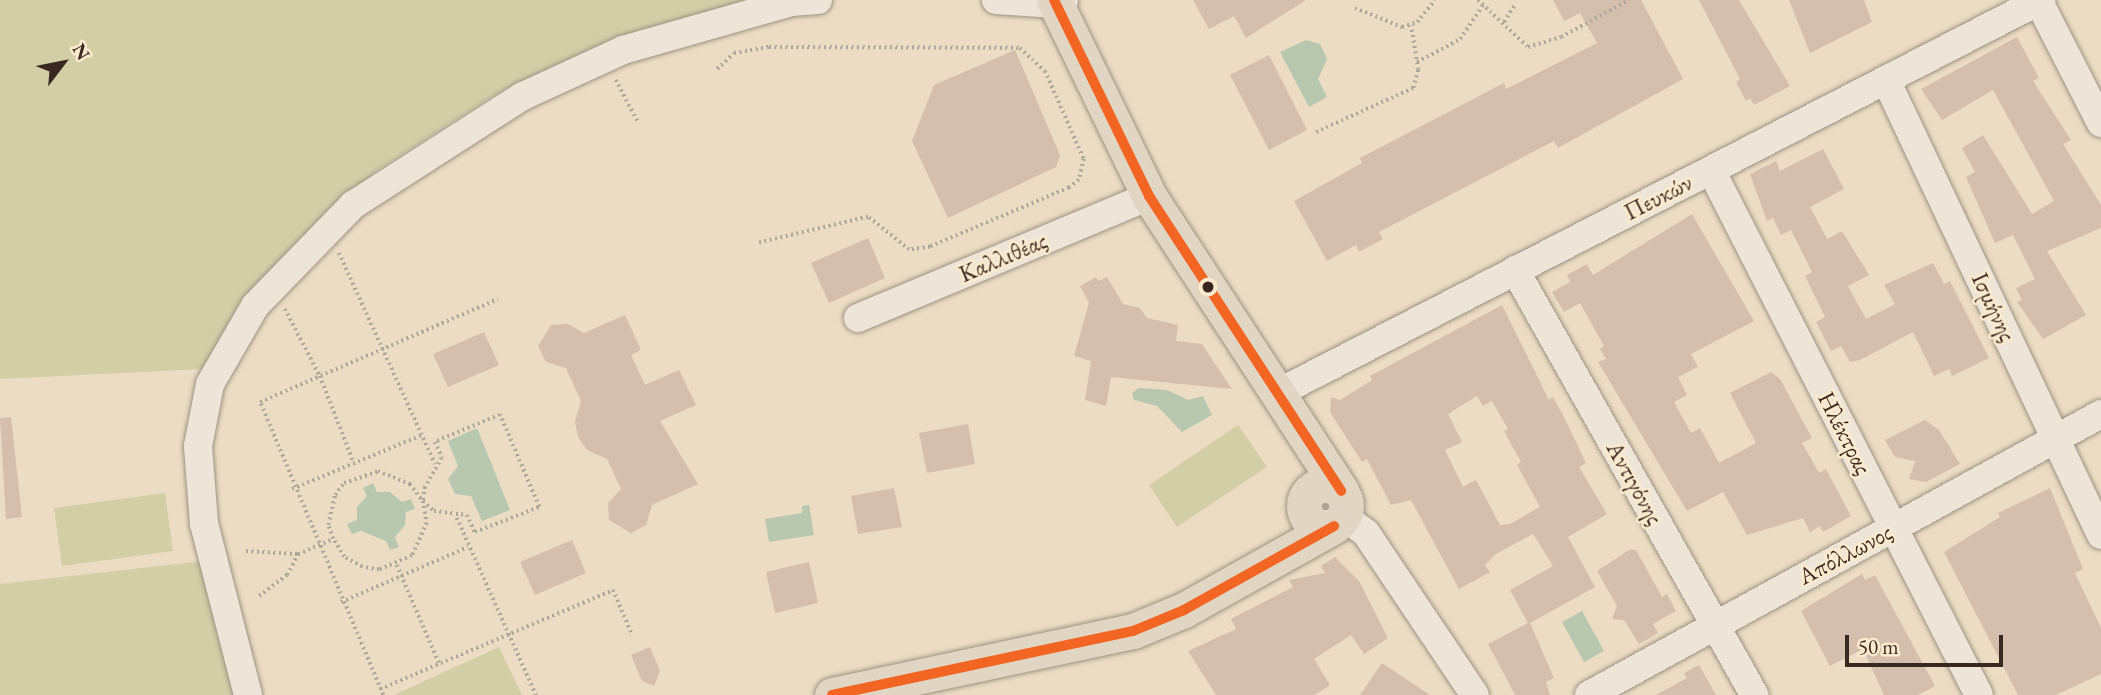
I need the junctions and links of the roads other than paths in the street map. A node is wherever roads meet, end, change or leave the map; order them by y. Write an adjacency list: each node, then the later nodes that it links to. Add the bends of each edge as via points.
1 (818, 0): 18 (street, via 790,2 623,50 523,96 353,205 255,306 210,384 198,446 204,524)
2 (996, 0): 4 (street)
3 (2039, 0): 5 (street, Πευκών); 6 (street)
4 (1058, 1): 8 (main road)
5 (1886, 80): 7 (street, Πευκών); 13 (street, Ισμήνης)
6 (2101, 123)
7 (1711, 170): 9 (street, Πευκών); 15 (street, Ηλέκτρας)
8 (1149, 196): 10 (street, Καλλιθέας); 11 (main road)
9 (1515, 270): 11 (street, Πευκών); 17 (street, Αντιγόνης)
10 (858, 318)
11 (1276, 394): 14 (main road, via 1306,438 1311,468)
12 (2101, 414): 13 (street, Απόλλωνος)
13 (2056, 439): 15 (street, Απόλλωνος); 16 (street, Ισμήνης)
14 (1326, 506): 19 (main road, via 1251,571 1184,610 1133,631); 20 (street, via 1366,533)
15 (1893, 528): 17 (street, Απόλλωνος); 23 (street, Ηλέκτρας)
16 (2101, 535)
17 (1715, 625): 21 (street, Απόλλωνος); 22 (street, Αντιγόνης)
18 (248, 695)
19 (832, 695)
20 (1475, 695)
21 (1589, 695)
22 (1755, 695)
23 (1979, 695)

